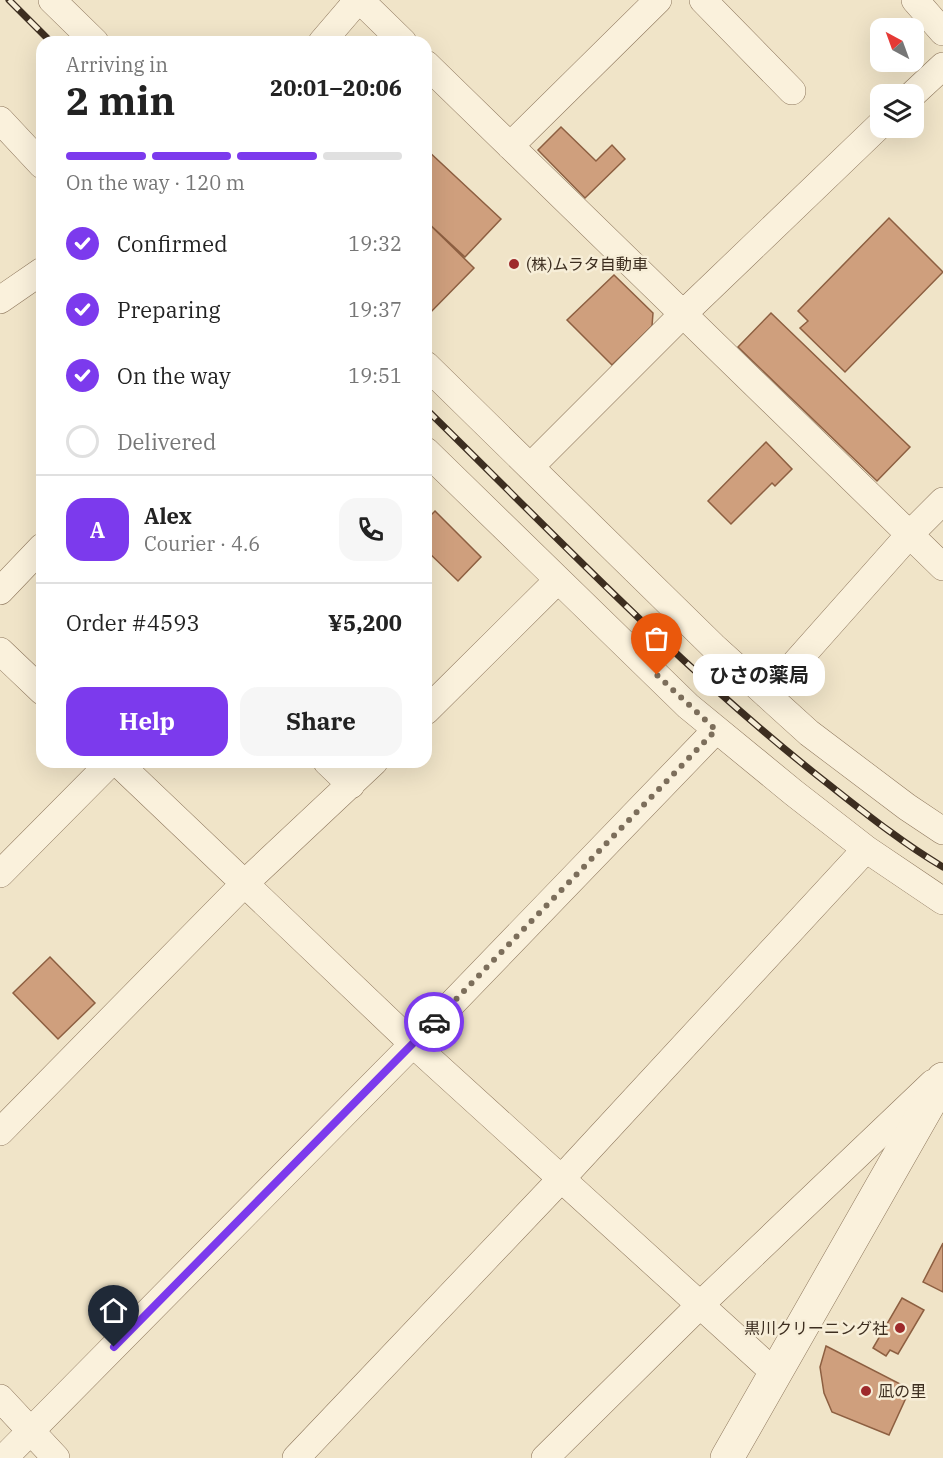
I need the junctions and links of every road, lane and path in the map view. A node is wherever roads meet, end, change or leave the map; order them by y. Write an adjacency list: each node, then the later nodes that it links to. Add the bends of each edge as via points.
1 (52, 0): 7 (street)
2 (359, 0): 8 (street); 9 (street)
3 (658, 0): 16 (street)
4 (703, 0): 13 (street)
5 (915, 0): 6 (street)
6 (943, 32)
7 (89, 36)
8 (327, 36)
9 (397, 36)
10 (943, 66): 12 (street)
11 (432, 70): 16 (street)
12 (924, 84)
13 (792, 91)
14 (0, 120): 17 (street)
15 (870, 135): 20 (street)
16 (510, 146): 20 (street)
17 (36, 159)
18 (36, 275): 19 (street)
19 (0, 300)
20 (683, 314): 23 (street); 25 (street)
21 (432, 370): 23 (street)
22 (432, 457): 28 (street)
23 (530, 467): 32 (street)
24 (943, 501): 25 (street)
25 (910, 534): 27 (street); 32 (street)
26 (36, 553): 29 (street)
27 (943, 567)
28 (558, 580): 33 (street); 34 (street)
29 (0, 591)
30 (0, 651): 31 (street)
31 (36, 685)
32 (767, 695): 40 (street, via 809,733)
33 (432, 705)
34 (716, 730): 41 (street); 45 (street)
35 (105, 768): 42 (street)
36 (123, 768): 43 (street)
37 (333, 768): 39 (street)
38 (368, 768): 39 (street)
39 (351, 785): 43 (street)
40 (943, 831)
41 (866, 849): 44 (street); 49 (street)
42 (0, 874)
43 (245, 883): 45 (street); 48 (street)
44 (943, 901)
45 (413, 1044): 49 (street); 53 (street)
46 (943, 1073): 50 (street)
47 (943, 1079): 51 (street)
48 (0, 1132)
49 (562, 1178): 50 (street); 56 (street)
50 (700, 1305): 51 (street); 57 (street)
51 (775, 1373): 58 (street)
52 (0, 1398): 53 (street)
53 (31, 1431): 54 (street); 55 (street)
54 (4, 1458)
55 (56, 1458)
56 (296, 1458)
57 (545, 1458)
58 (727, 1458)

